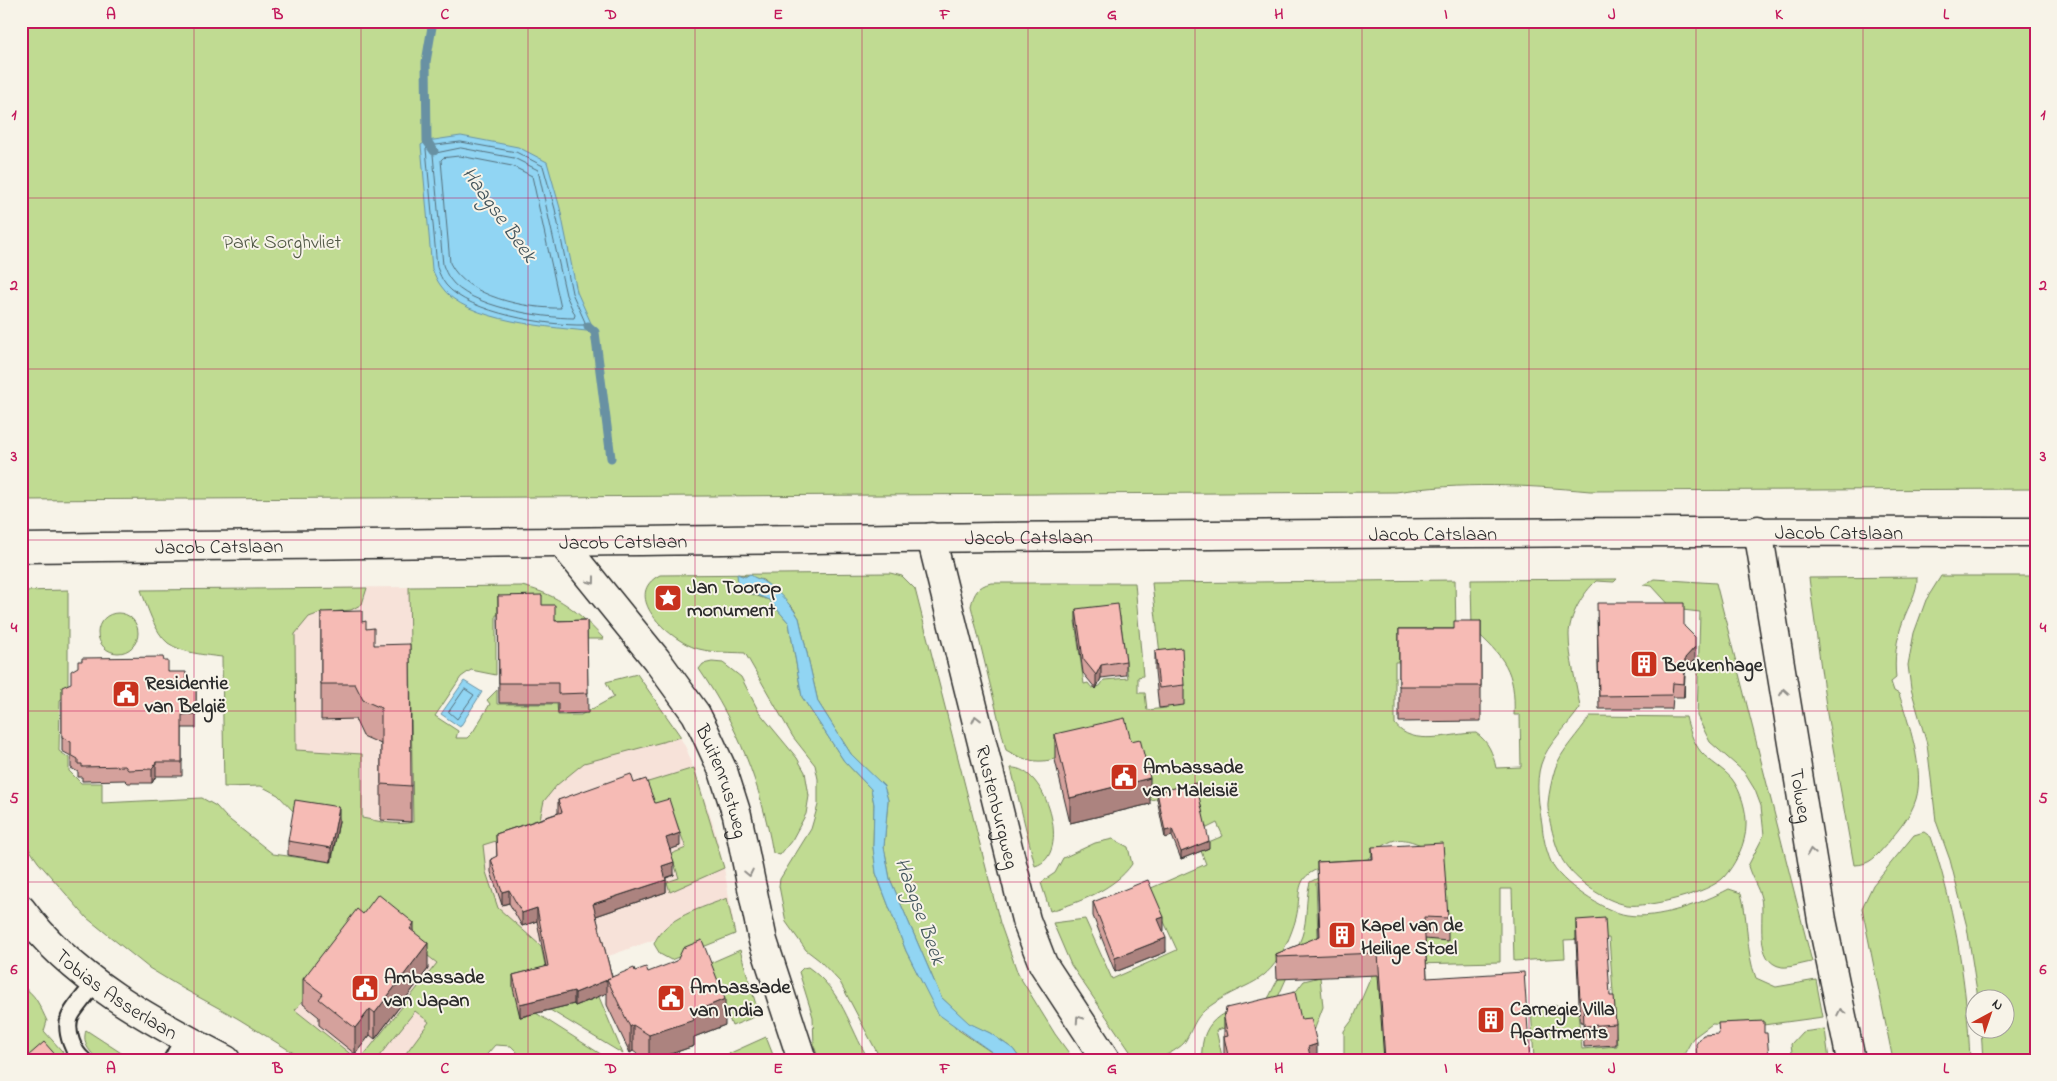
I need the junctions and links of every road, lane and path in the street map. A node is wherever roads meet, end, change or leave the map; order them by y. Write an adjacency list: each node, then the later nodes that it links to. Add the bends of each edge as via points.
1 (1758, 530): 2 (street, Jacob Catslaan); 3 (street, Jacob Catslaan); 13 (street, Tolweg, one-way to 1, via 1822,920)
2 (2036, 532)
3 (931, 536): 4 (street, Jacob Catslaan); 12 (street, Rustenburgweg, one-way to 3, via 1043,964 1026,920)
4 (562, 543): 5 (street, Jacob Catslaan); 11 (street, Buitenrustweg, one-way to 11, via 661,666 705,732 723,771 737,815 763,941)
5 (21, 548)
6 (24, 918): 7 (street, Tobias Asserlaan)
7 (96, 982): 8 (street, Tobias Asserlaan, via 157,1024); 9 (lane, via 68,1020 70,1037)
8 (178, 1049): 10 (street, Tobias Asserlaan)
9 (83, 1060)
10 (226, 1060)
11 (802, 1060)
12 (1106, 1060)
13 (1851, 1060)

